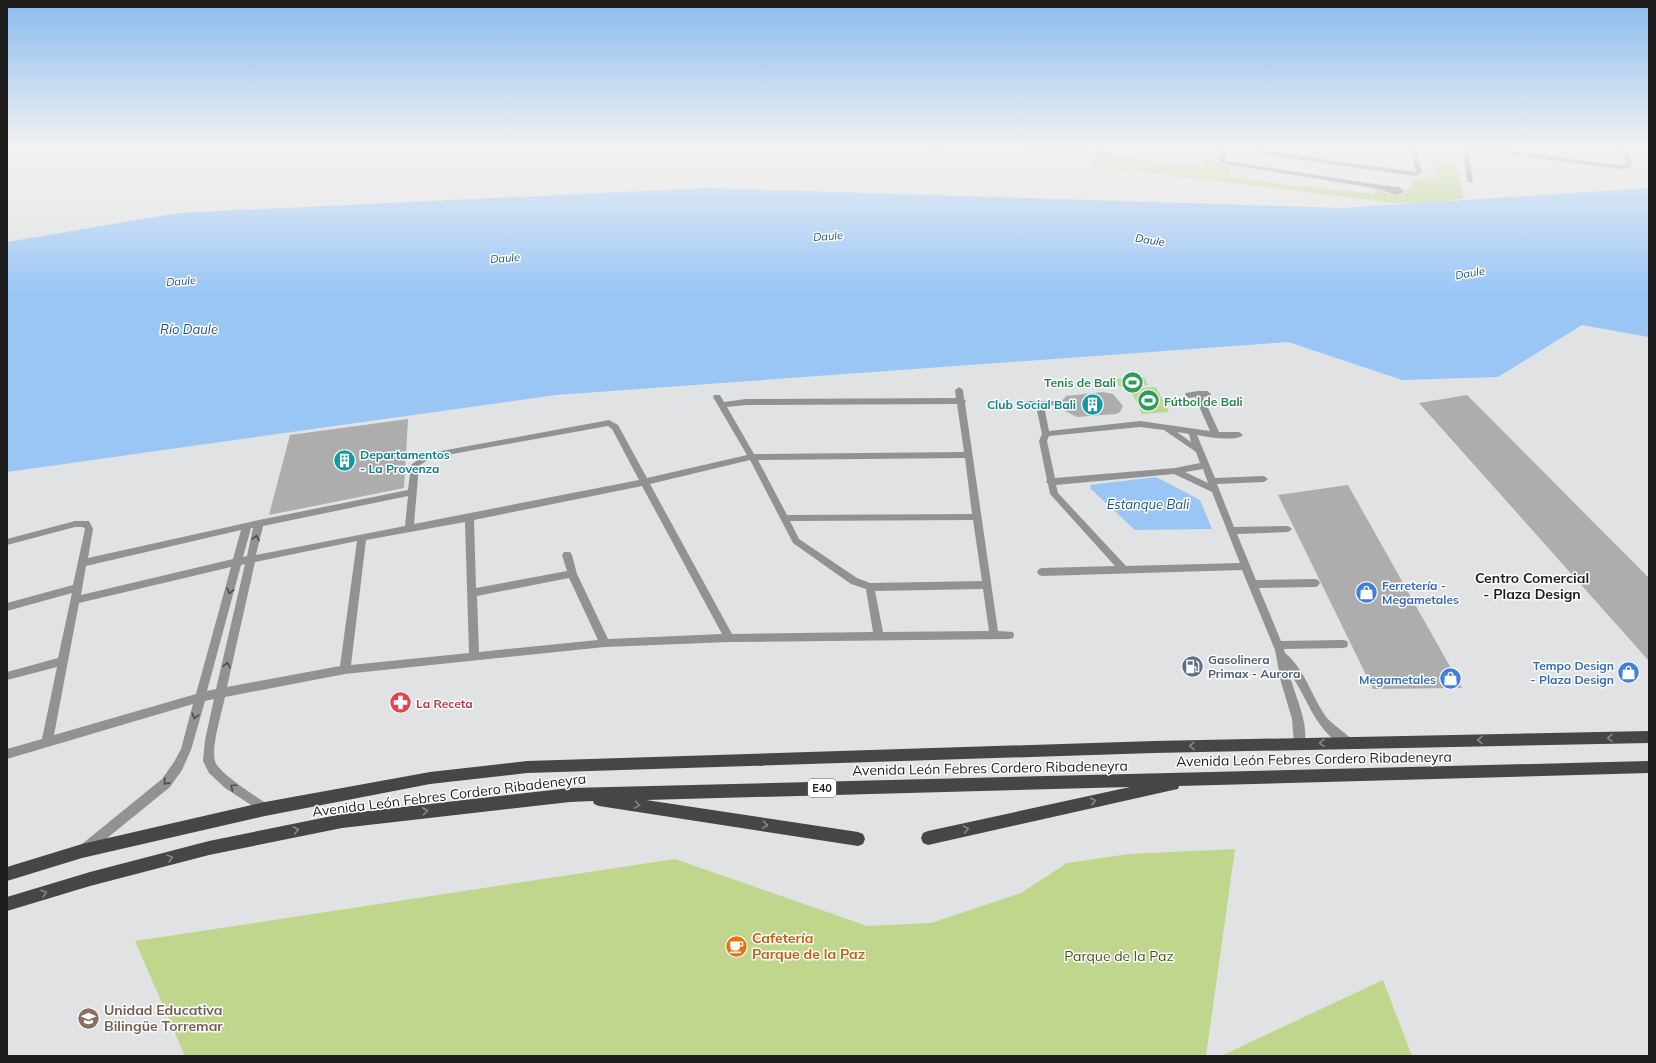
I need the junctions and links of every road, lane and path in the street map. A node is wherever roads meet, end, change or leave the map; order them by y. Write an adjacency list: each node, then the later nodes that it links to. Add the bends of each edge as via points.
1 (959, 390): 4 (street)
2 (1207, 394): 12 (street, via 1193,394)
3 (717, 397): 8 (street)
4 (962, 400): 8 (street, via 746,402); 15 (street)
5 (1029, 403): 6 (street)
6 (1039, 403): 7 (street); 11 (street)
7 (1051, 403)
8 (722, 405): 16 (street)
9 (1166, 429): 10 (street); 11 (street, via 1131,424); 14 (street)
10 (1192, 431): 12 (street); 14 (street)
11 (1046, 434): 22 (street, via 1042,441)
12 (1216, 435): 13 (street)
13 (1239, 435)
14 (1198, 450): 17 (street)
15 (968, 455): 16 (street); 25 (street)
16 (752, 457): 21 (street); 27 (street)
17 (1206, 465): 18 (street); 20 (street)
18 (1175, 472): 22 (street); 23 (street)
19 (1264, 479): 20 (street)
20 (1212, 481): 23 (street)
21 (645, 482): 24 (street, via 615,427 609,423 428,456 414,465); 26 (street); 54 (street)
22 (1050, 482): 40 (street, via 1056,498)
23 (1215, 490): 32 (street)
24 (412, 492): 28 (street); 30 (street)
25 (977, 517): 27 (street); 45 (street)
26 (469, 518): 30 (street); 48 (street)
27 (784, 518): 47 (street, via 796,541 854,581)
28 (259, 523): 29 (street); 36 (street, one-way to 28)
29 (247, 526): 37 (street); 38 (street)
30 (409, 528): 33 (street)
31 (1288, 529): 32 (street)
32 (1231, 531): 39 (street)
33 (362, 537): 36 (street); 60 (street)
34 (7, 542): 38 (street, via 86,523 89,529)
35 (567, 555): 42 (street)
36 (251, 559): 37 (street); 62 (street, one-way to 36)
37 (237, 562): 49 (street); 63 (street, one-way to 63)
38 (83, 563): 46 (street)
39 (1246, 566): 40 (street); 44 (street)
40 (1124, 570): 41 (street)
41 (1042, 572)
42 (572, 574): 48 (street); 55 (street)
43 (1315, 583): 44 (street)
44 (1253, 584): 57 (street)
45 (987, 585): 47 (street); 51 (street)
46 (78, 587): 49 (street); 50 (street)
47 (870, 587): 53 (street)
48 (470, 593): 58 (street)
49 (76, 600): 59 (street)
50 (7, 606)
51 (994, 635): 52 (street); 53 (street)
52 (1009, 635)
53 (879, 636): 54 (street)
54 (729, 638): 55 (street)
55 (606, 643): 58 (street)
56 (1343, 644): 57 (street)
57 (1280, 650): 66 (street, via 1321,719); 67 (street, via 1286,682 1297,714)
58 (474, 656): 60 (street)
59 (64, 661): 61 (street); 65 (street)
60 (345, 670): 62 (street)
61 (7, 676)
62 (220, 693): 63 (street); 72 (street, one-way to 62, via 218,775 209,761 209,744)
63 (200, 698): 65 (street); 75 (street, one-way to 75, via 186,750 166,783)
64 (1649, 737): 66 (highway, Avenida León Febres Cordero Ribadeneyra, one-way to 66)
65 (47, 742): 68 (street)
66 (1349, 743): 67 (highway, Avenida León Febres Cordero Ribadeneyra, one-way to 67)
67 (1299, 744): 72 (highway, Avenida León Febres Cordero Ribadeneyra, one-way to 72, via 527,767 430,778)
68 (7, 754)
69 (1649, 767): 70 (highway, Avenida León Febres Cordero Ribadeneyra / E40)
70 (1198, 778): 71 (highway, Avenida León Febres Cordero Ribadeneyra / E40); 73 (highway, one-way to 70)
71 (570, 795): 74 (highway, one-way to 74); 77 (highway, Avenida León Febres Cordero Ribadeneyra / E40, one-way to 71, via 209,848 342,821)
72 (265, 809): 75 (highway, Avenida León Febres Cordero Ribadeneyra)
73 (928, 838)
74 (858, 839)
75 (82, 851): 76 (highway, Avenida León Febres Cordero Ribadeneyra)
76 (7, 874)
77 (7, 904)

